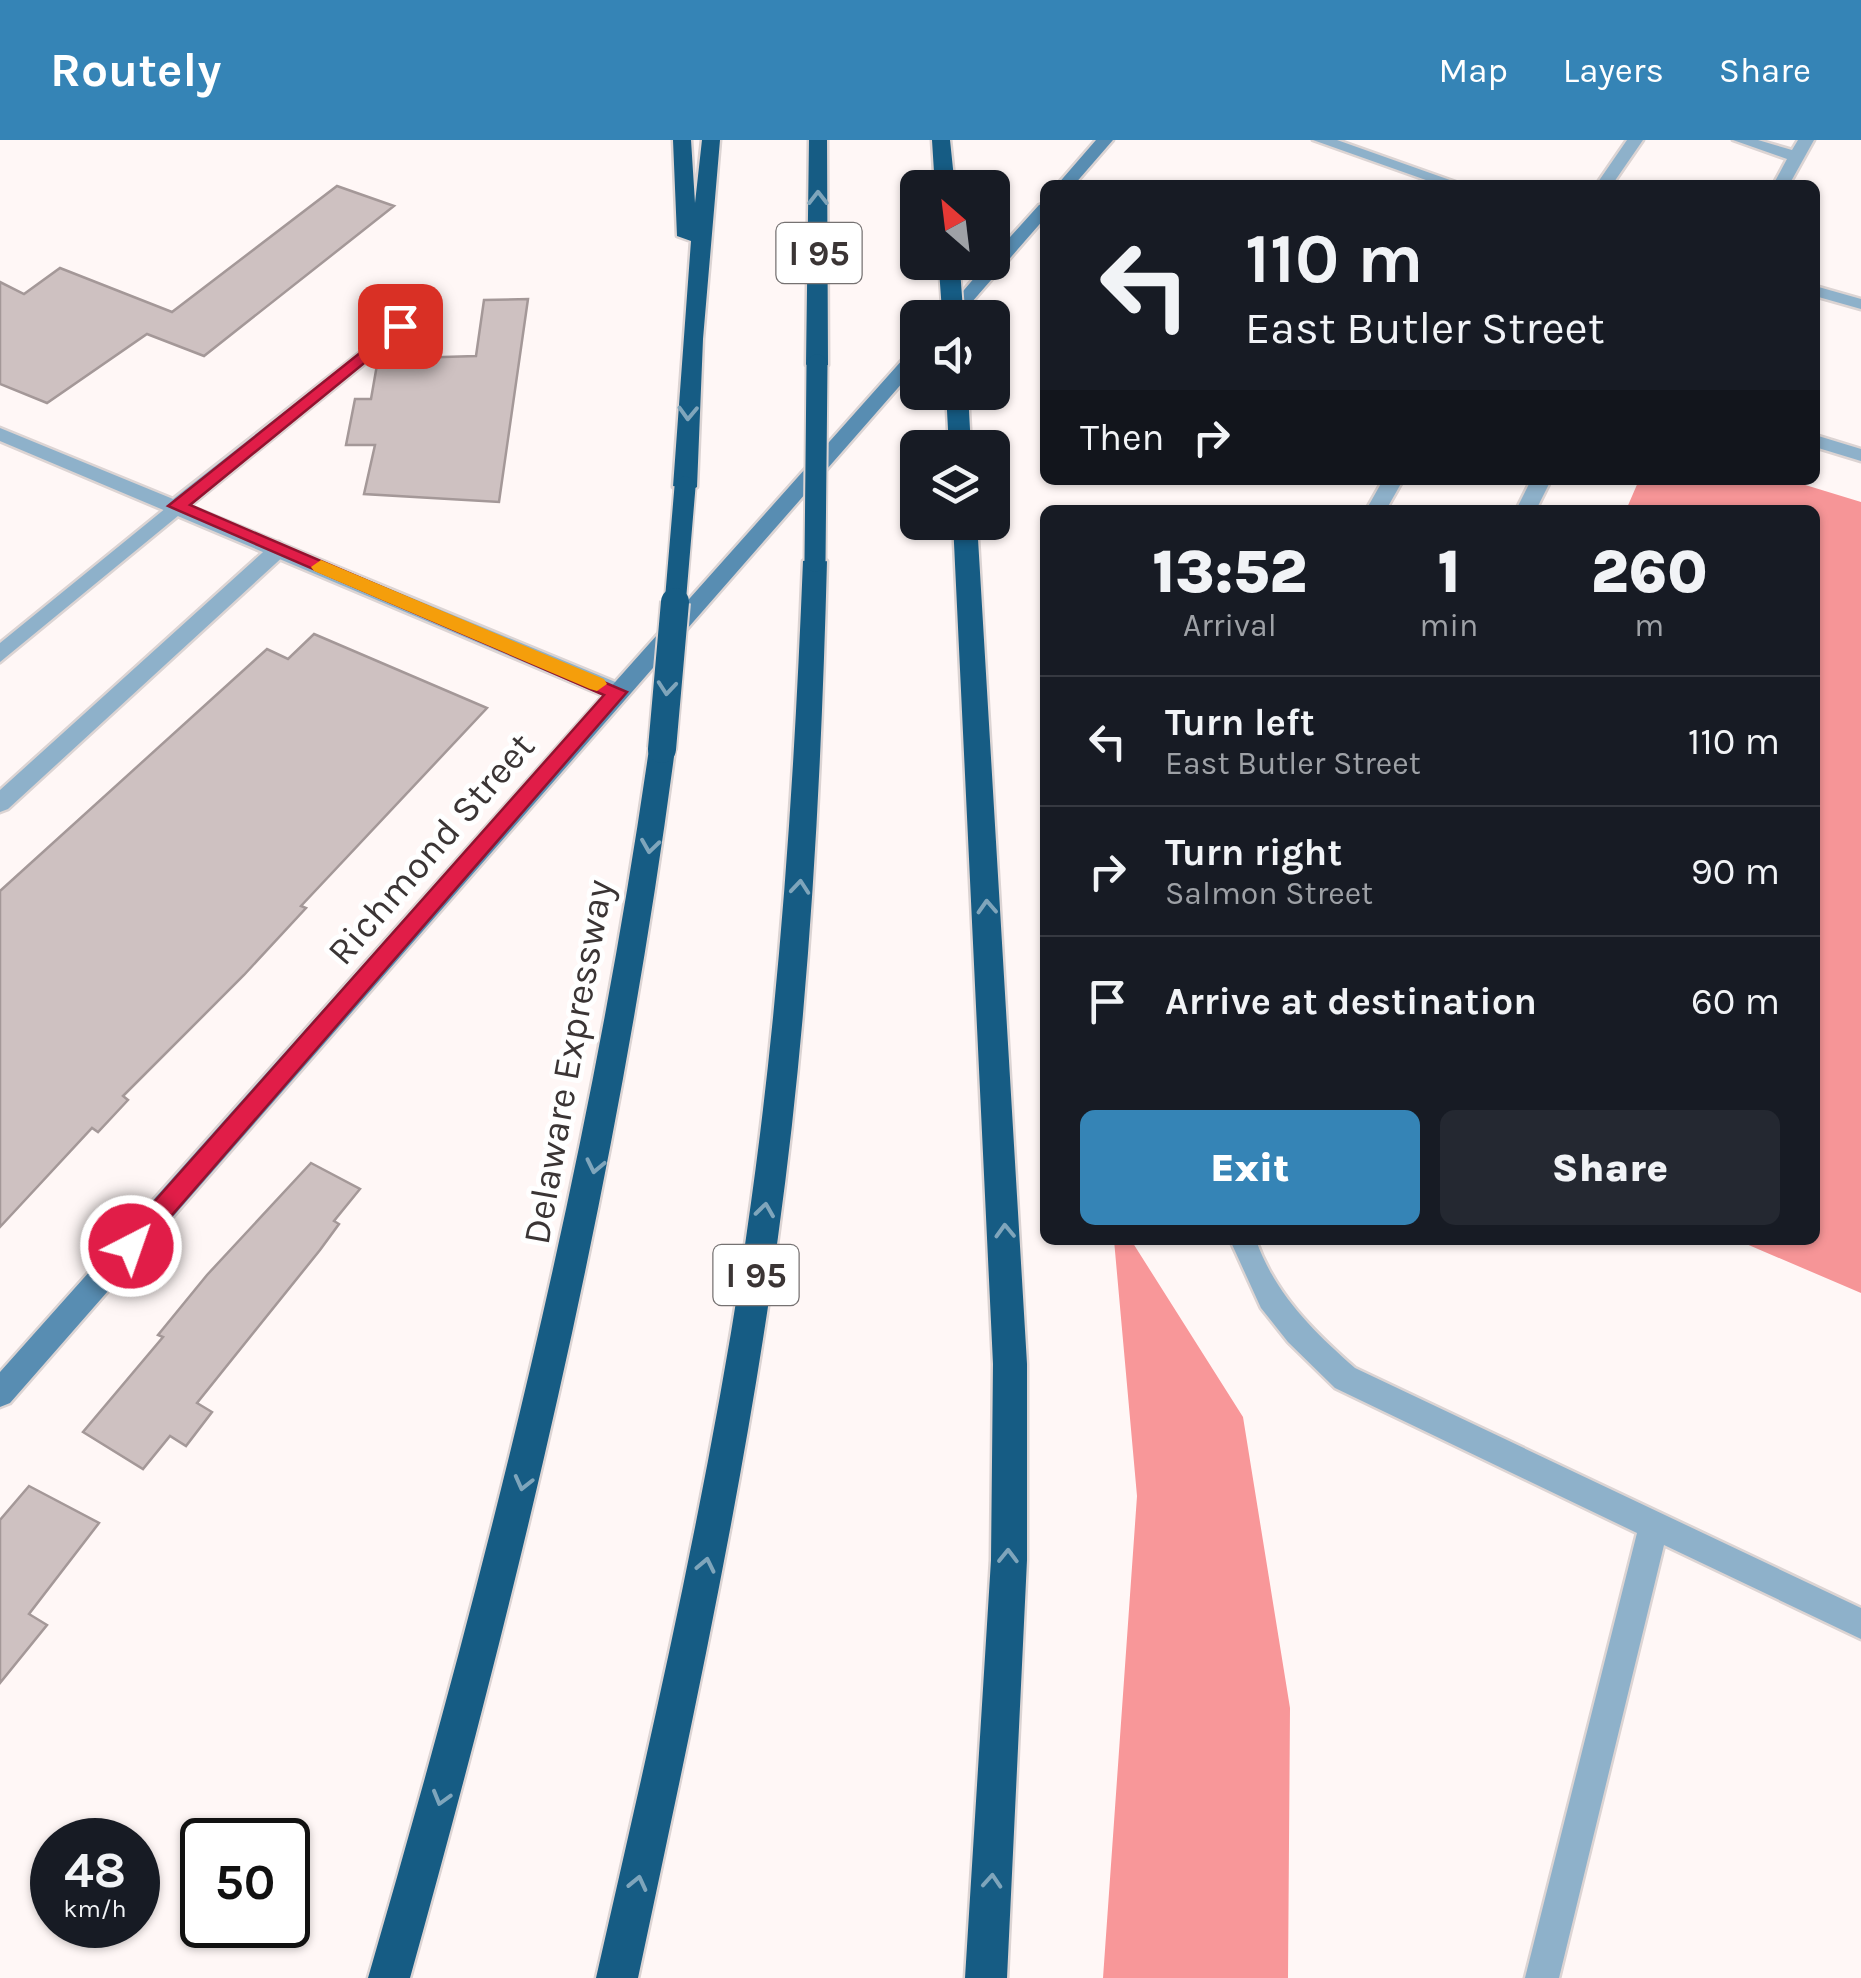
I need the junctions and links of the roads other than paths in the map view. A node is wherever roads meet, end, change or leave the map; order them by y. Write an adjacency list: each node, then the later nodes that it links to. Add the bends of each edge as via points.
1 (682, 140): 21 (highway)
2 (712, 140): 21 (highway, Delaware Expressway)
3 (818, 140): 37 (highway, I 95, one-way to 3, bridge, via 712,1534 748,1331 792,991 810,721)
4 (942, 140): 11 (highway)
5 (1105, 140): 12 (main road)
6 (1320, 140): 13 (street)
7 (1634, 140): 14 (street)
8 (1741, 140): 10 (street)
9 (1806, 140): 10 (street)
10 (1796, 157): 15 (street)
11 (943, 170)
12 (1070, 180)
13 (1441, 180)
14 (1607, 180)
15 (1784, 180)
16 (1040, 214): 18 (main road)
17 (1820, 293): 19 (street)
18 (966, 300)
19 (1861, 304)
20 (400, 326): 26 (street)
21 (692, 339): 36 (highway, Delaware Expressway, one-way to 36, bridge, via 662,750 636,944 570,1286 465,1715)
22 (900, 372): 30 (main road, Richmond Street)
23 (0, 434): 26 (street)
24 (1820, 443): 25 (street)
25 (1861, 455)
26 (176, 506): 28 (street); 29 (street)
27 (966, 540): 38 (highway, one-way to 27, via 1008,1560 1010,1364)
28 (279, 549): 30 (street); 31 (street)
29 (0, 654)
30 (617, 692): 33 (main road, Richmond Street)
31 (0, 803)
32 (1245, 1245): 34 (street, via 1266,1294 1301,1339 1345,1378)
33 (0, 1393)
34 (1654, 1524): 35 (street); 39 (street)
35 (1861, 1624)
36 (389, 1978)
37 (617, 1978)
38 (986, 1978)
39 (1542, 1978)

